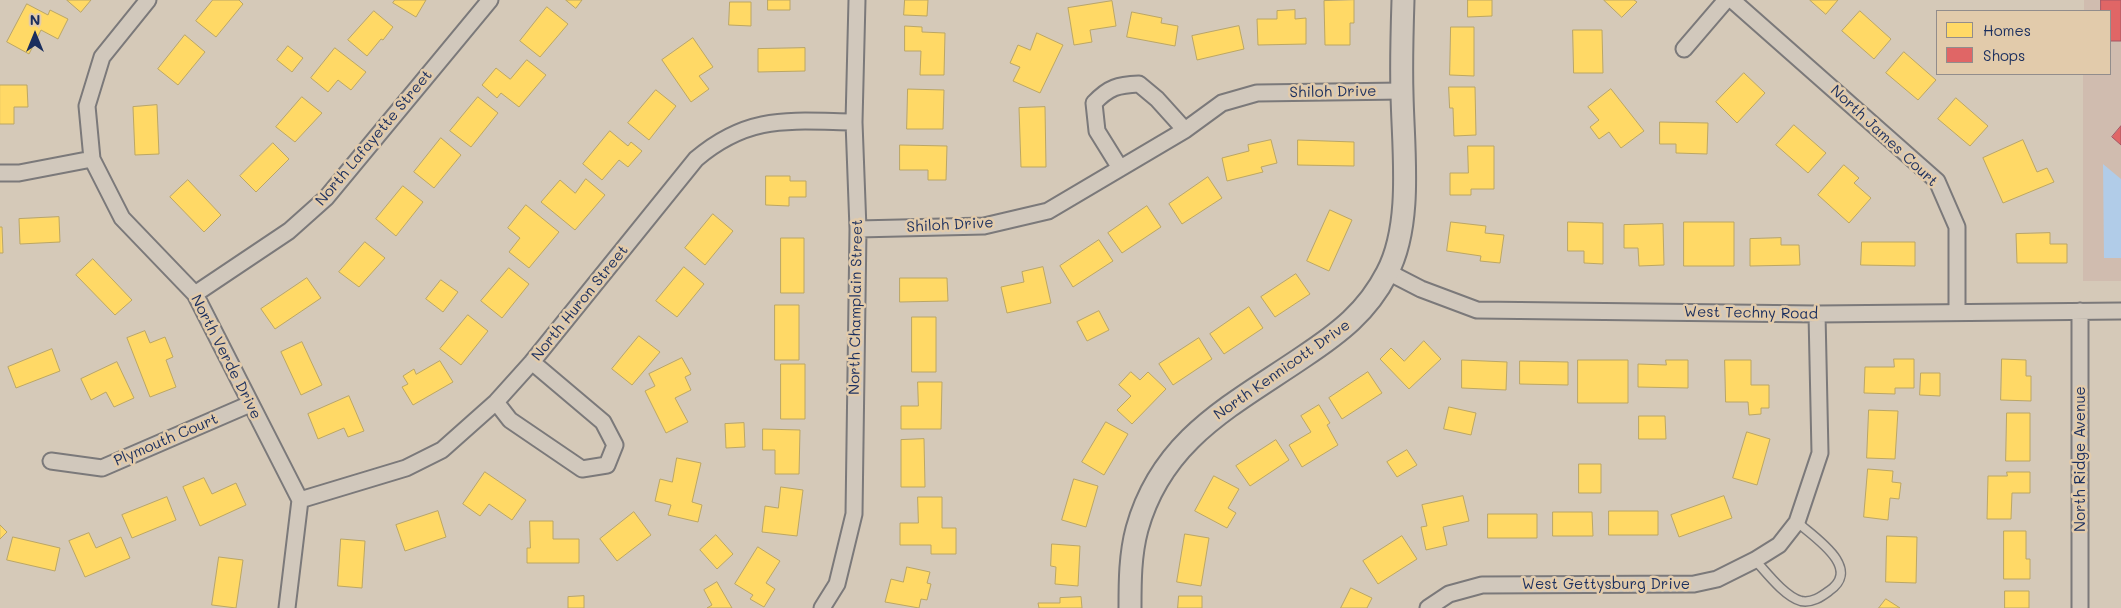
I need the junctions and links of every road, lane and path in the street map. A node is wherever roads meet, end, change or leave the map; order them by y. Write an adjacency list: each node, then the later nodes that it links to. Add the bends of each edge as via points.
1 (148, 0): 11 (street, North Verde Drive, via 102,57 87,106)
2 (490, 0): 16 (street, North Lafayette Street, via 326,198 289,231)
3 (857, 0): 9 (street, North Champlain Street)
4 (1403, 0): 8 (street, North Kennicott Drive)
5 (1726, 0): 7 (street)
6 (1732, 0): 19 (street, North James Court, via 1937,181 1957,227)
7 (1684, 49)
8 (1402, 91): 10 (street, Shiloh Drive, via 1257,93 1222,104); 15 (street, North Kennicott Drive, via 1405,192 1401,232)
9 (854, 122): 14 (street, North Champlain Street); 21 (street, North Huron Street, via 778,121 731,134 711,146 696,159)
10 (1185, 130): 12 (street, Shiloh Drive); 12 (street, via 1139,84 1105,91 1094,103 1097,132)
11 (92, 158): 13 (street, via 19,173); 16 (street, North Verde Drive, via 122,218)
12 (1120, 168): 14 (street, Shiloh Drive, via 1048,211 984,226)
13 (0, 173)
14 (858, 229): 29 (street, North Champlain Street, via 854,514 837,584)
15 (1388, 272): 20 (street, West Techny Road, via 1421,289 1476,310); 30 (street, North Kennicott Drive, via 1354,320 1218,415 1178,451 1153,488 1137,530)
16 (195, 294): 23 (street, North Verde Drive)
17 (2080, 311): 18 (street, West Techny Road); 19 (street, West Techny Road); 32 (street, North Ridge Avenue)
18 (2121, 311)
19 (1957, 312): 20 (street, West Techny Road)
20 (1817, 314): 26 (street, West Gettysburg Drive, via 1820,453)
21 (532, 362): 22 (street, North Huron Street); 22 (street, via 603,422 615,445 607,465 582,469 510,420)
22 (496, 402): 25 (street, North Huron Street, via 442,450 406,468)
23 (250, 404): 24 (street, Plymouth Court, via 102,468); 25 (street, North Verde Drive)
24 (51, 461)
25 (300, 500): 28 (street)
26 (1797, 522): 27 (street, West Gettysburg Drive, via 1779,545); 27 (lane, via 1839,562 1841,573 1837,586 1817,600 1801,601 1783,590)
27 (1755, 560): 31 (street, West Gettysburg Drive, via 1717,579 1694,584 1482,585 1448,594)
28 (287, 608)
29 (822, 608)
30 (1130, 608)
31 (1428, 608)
32 (2080, 608)

